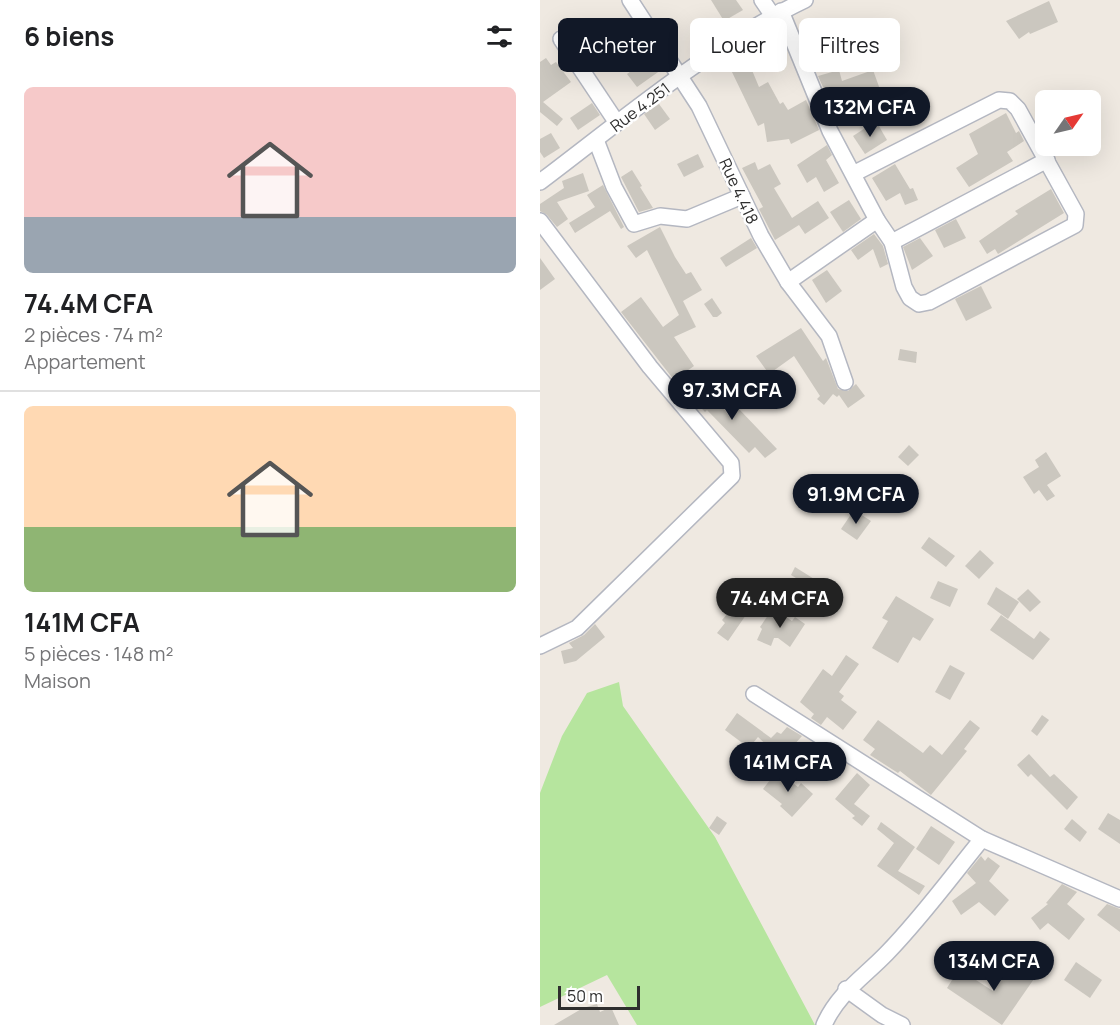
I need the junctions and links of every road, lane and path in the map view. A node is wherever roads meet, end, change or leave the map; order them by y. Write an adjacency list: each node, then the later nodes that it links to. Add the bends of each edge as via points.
1 (630, 0): 6 (street, Rue 4.418)
2 (762, 0): 4 (street)
3 (805, 0): 4 (street, Rue 4.251)
4 (777, 14): 6 (street, Rue 4.251); 10 (street)
5 (583, 72): 7 (street)
6 (680, 77): 7 (street, Rue 4.251); 12 (street, Rue 4.418, via 699,106)
7 (617, 123): 8 (street, Rue 4.251)
8 (596, 140): 11 (street, Rue 4.251); 12 (street, via 634,224 660,216 687,219)
9 (1047, 160): 10 (street, via 1018,109 1010,101 999,100); 15 (street); 15 (street, via 1076,214 1075,225 919,304 904,287)
10 (853, 174): 13 (street)
11 (540, 182)
12 (742, 196): 16 (street, Rue 4.418)
13 (877, 220): 15 (street); 16 (street)
14 (540, 221): 18 (street, via 733,469 732,476 577,628)
15 (892, 242)
16 (788, 282): 17 (street, Rue 4.418, via 829,336)
17 (845, 382)
18 (540, 646)
19 (754, 694): 20 (street)
20 (982, 838): 21 (street); 22 (street, via 902,937)
21 (1120, 899)
22 (846, 989): 23 (street); 24 (street)
23 (824, 1025)
24 (902, 1025)

